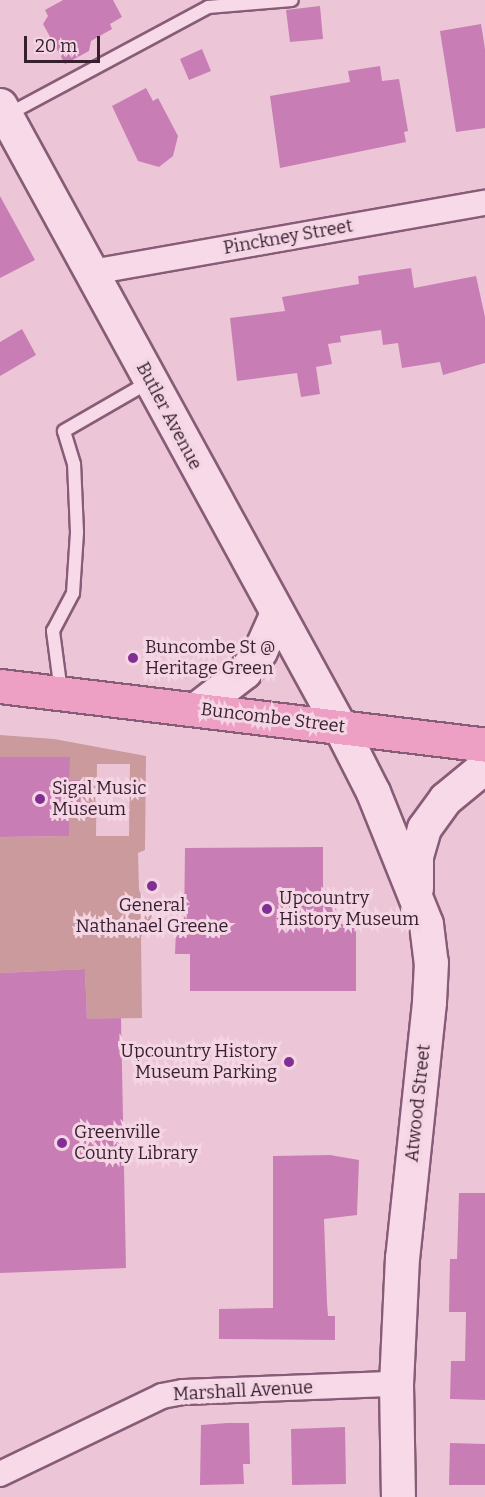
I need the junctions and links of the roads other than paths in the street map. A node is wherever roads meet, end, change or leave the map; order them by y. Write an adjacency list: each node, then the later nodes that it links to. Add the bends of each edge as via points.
1 (292, 0): 2 (lane, via 208,6)
2 (3, 111): 4 (street, Butler Avenue)
3 (485, 202): 4 (street, Pinckney Street)
4 (92, 272): 5 (street, Butler Avenue)
5 (150, 381): 6 (street, Butler Avenue); 8 (lane, via 64,431 74,464 76,532 73,593 52,631)
6 (276, 615): 10 (street, via 260,651 244,672); 11 (street, Butler Avenue)
7 (0, 686): 8 (main road, Buncombe Street)
8 (61, 692): 9 (main road, Buncombe Street); 10 (main road, Buncombe Street)
9 (0, 697)
10 (196, 709): 11 (main road, Buncombe Street)
11 (340, 727): 12 (main road, Buncombe Street); 14 (street, Atwood Street)
12 (485, 745)
13 (485, 766): 14 (street, via 445,799 424,828 416,856)
14 (416, 896): 15 (street, Atwood Street, via 426,924 430,982 402,1257)
15 (396, 1384): 16 (street, Marshall Avenue, via 162,1396); 17 (street, Atwood Street)
16 (0, 1474)
17 (398, 1497)

